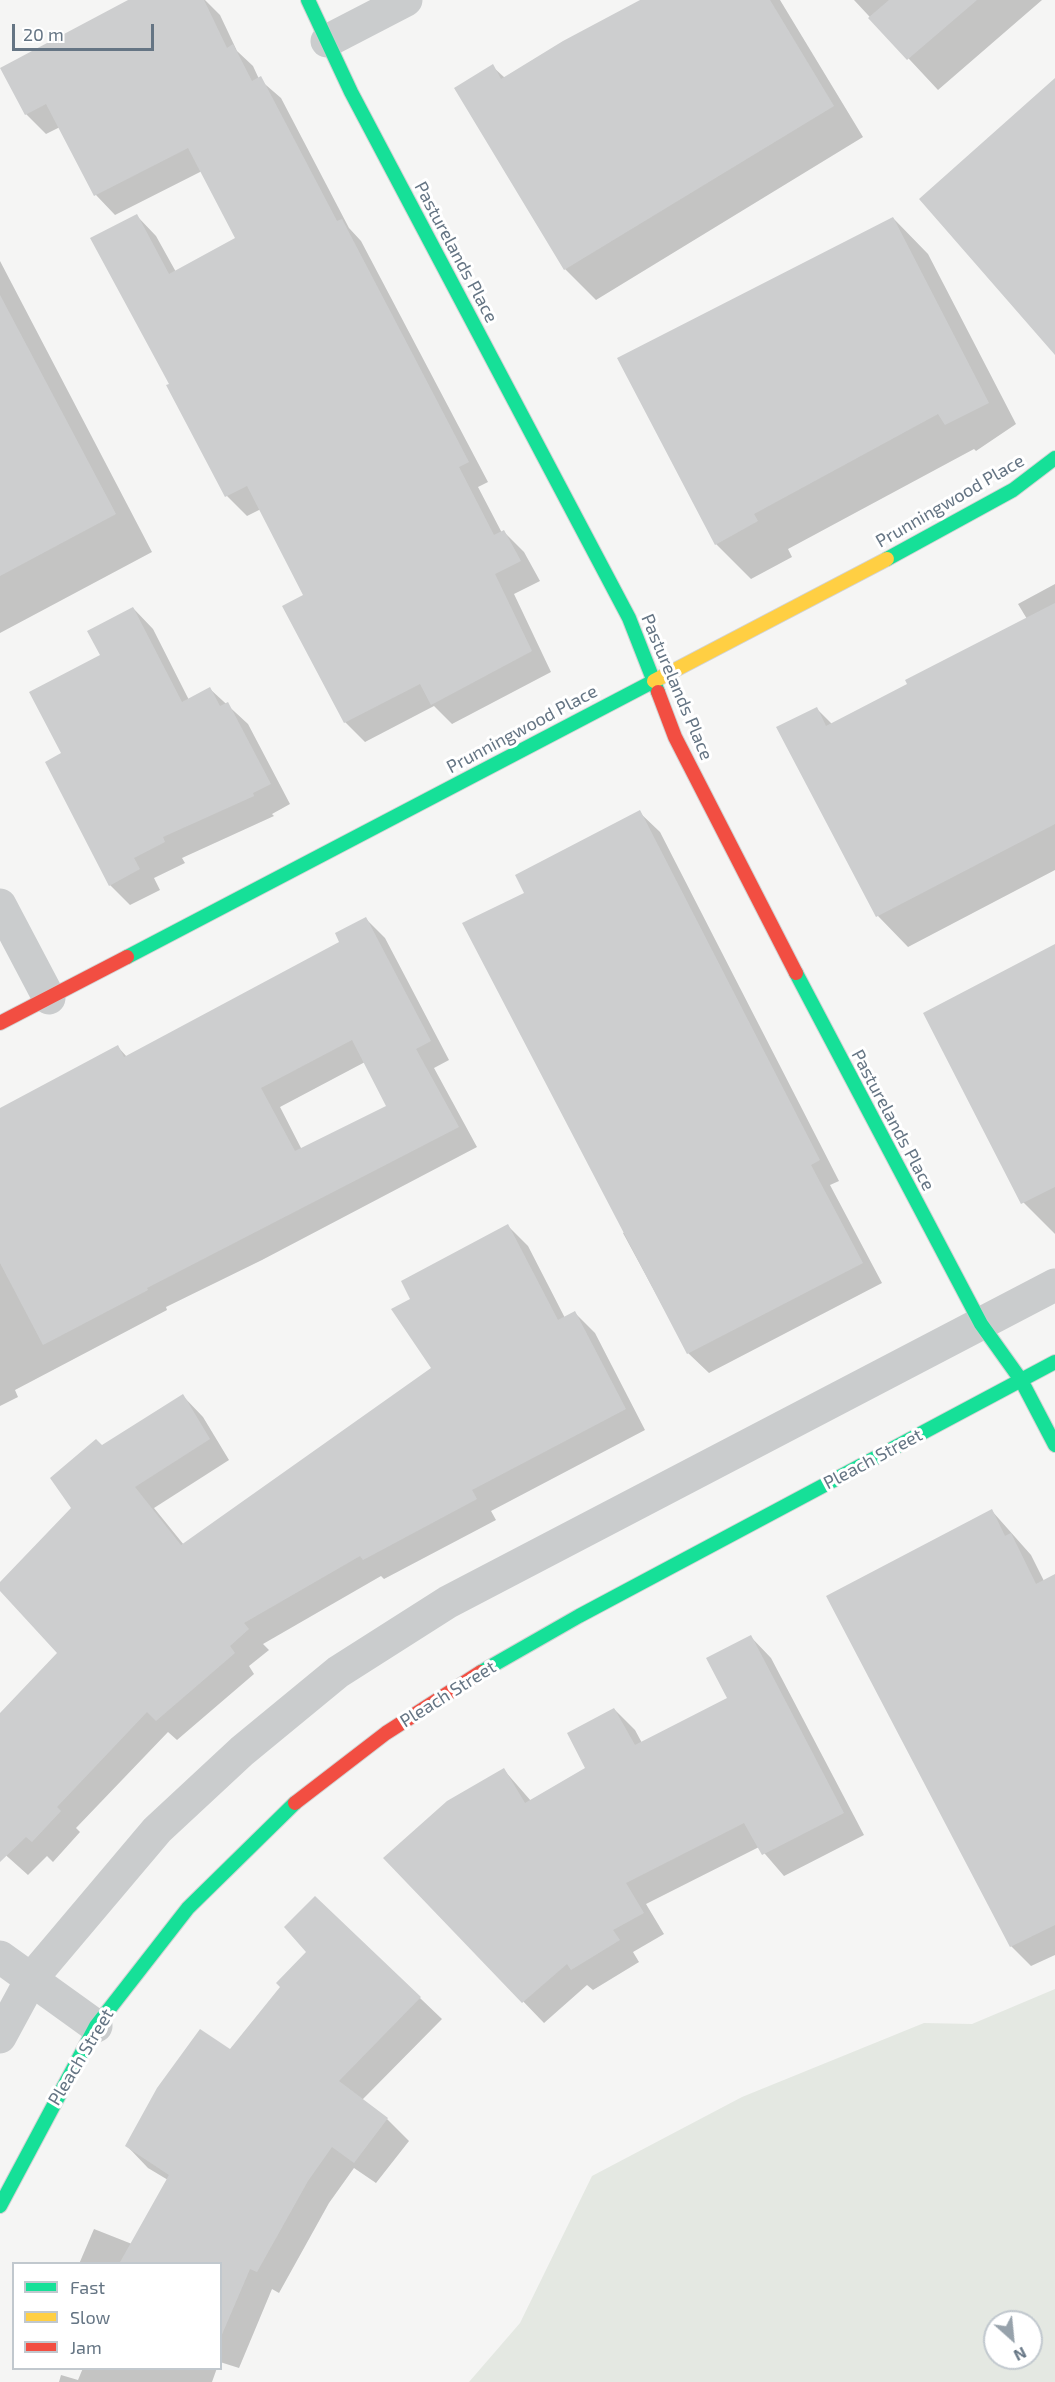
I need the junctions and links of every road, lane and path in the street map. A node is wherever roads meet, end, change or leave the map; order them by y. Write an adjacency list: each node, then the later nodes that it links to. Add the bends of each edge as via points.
1 (308, 0): 3 (street, Pasturelands Place)
2 (406, 0): 3 (street)
3 (327, 41): 5 (street, Pasturelands Place, via 629,618)
4 (1055, 458): 5 (street, Prunningwood Place, via 1013,490 927,538)
5 (654, 681): 7 (street, Prunningwood Place); 10 (street, Pasturelands Place, via 675,737)
6 (0, 905): 7 (street)
7 (49, 998): 8 (street, Prunningwood Place)
8 (0, 1023)
9 (1055, 1285): 10 (street)
10 (981, 1324): 12 (street, Pasturelands Place); 15 (street, via 448,1602 338,1671 242,1751 157,1830)
11 (1055, 1362): 12 (street, Pleach Street)
12 (1021, 1380): 13 (street, Pasturelands Place); 16 (street, Pleach Street, via 579,1616 482,1671 386,1733 275,1820 188,1908)
13 (1055, 1445)
14 (0, 1957): 15 (street)
15 (32, 1978): 16 (street); 17 (street)
16 (96, 2026): 18 (street, Pleach Street)
17 (0, 2037)
18 (0, 2206)

